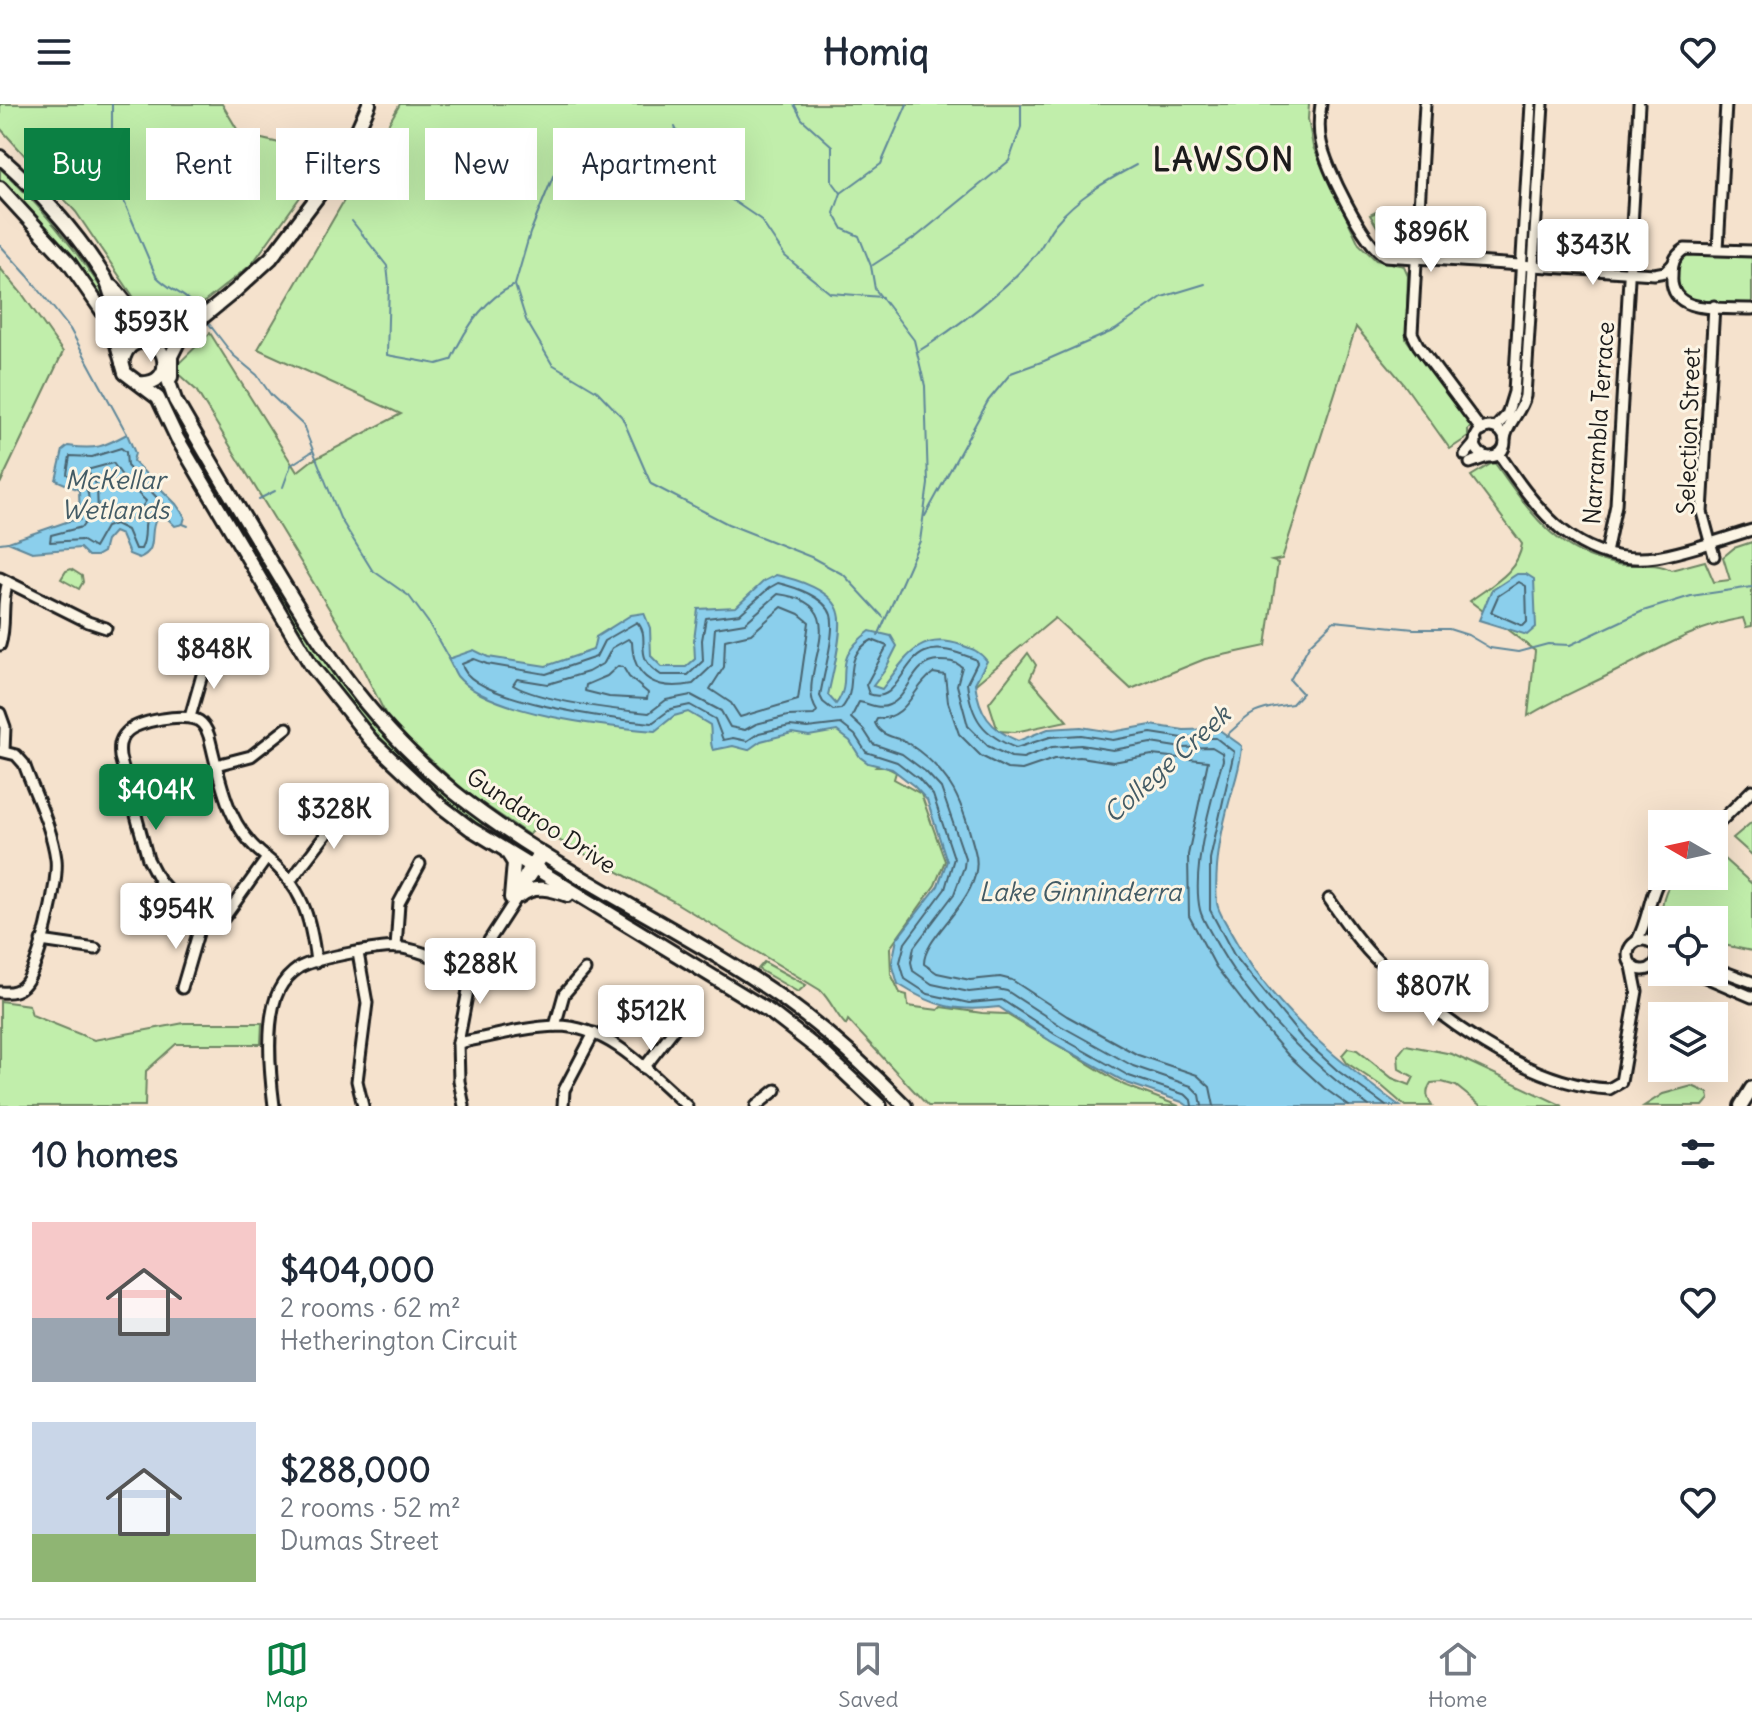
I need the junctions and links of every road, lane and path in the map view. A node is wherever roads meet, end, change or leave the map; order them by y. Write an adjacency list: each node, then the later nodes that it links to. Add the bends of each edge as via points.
1 (369, 104): 22 (main road, via 327,184 271,258)
2 (1321, 104): 12 (street, via 1324,153 1362,230 1381,254)
3 (1425, 104): 12 (street)
4 (1531, 104): 14 (street)
5 (1543, 104): 15 (street)
6 (1639, 104): 16 (street, Narrambla Terrace)
7 (1726, 104): 10 (street)
8 (0, 157): 18 (main road, via 59,215)
9 (0, 188): 24 (main road, via 69,263 105,315)
10 (1718, 249): 11 (street); 13 (street, via 1685,249)
11 (1752, 251)
12 (1416, 260): 14 (street); 29 (street, via 1414,337)
13 (1673, 264): 17 (street); 19 (street)
14 (1521, 266): 15 (street); 28 (street, via 1513,398)
15 (1533, 267): 16 (street); 30 (street, via 1525,396)
16 (1629, 273): 17 (street); 36 (street, Narrambla Terrace, via 1616,505)
17 (1654, 274): 19 (street)
18 (106, 281): 22 (main road, via 158,332); 23 (main road, via 128,327)
19 (1671, 286): 20 (street, via 1684,303)
20 (1714, 306): 21 (street); 35 (street, Selection Street, via 1702,512)
21 (1752, 309)
22 (182, 334): 27 (main road, via 169,365)
23 (149, 342): 24 (main road, via 131,346); 25 (main road, via 162,351)
24 (122, 363): 26 (main road)
25 (164, 368): 26 (main road, via 151,383); 27 (main road, Gundaroo Drive)
26 (137, 383): 50 (main road, Gundaroo Drive, via 158,398 280,616 337,700 441,806)
27 (175, 400): 51 (main road, Gundaroo Drive, via 308,627 357,695 454,791)
28 (1495, 428): 29 (street); 30 (street)
29 (1482, 431): 31 (street)
30 (1505, 439): 32 (street)
31 (1476, 442): 33 (street, via 1479,453); 33 (street, via 1467,459)
32 (1499, 454): 33 (street); 36 (street, via 1556,527)
33 (1487, 457)
34 (1752, 530): 35 (street)
35 (1710, 542): 36 (street, via 1656,556); 37 (street, Selection Street)
36 (1606, 553)
37 (1714, 556)
38 (4, 580): 39 (street); 40 (street)
39 (106, 628)
40 (0, 645)
41 (223, 657): 43 (street, via 202,675)
42 (0, 713): 45 (street, via 5,727)
43 (190, 717): 46 (street, via 208,732); 60 (street, via 136,725 123,736 119,753 151,867)
44 (287, 728): 46 (street, via 251,756)
45 (2, 751): 61 (street, via 24,764 55,852 56,887)
46 (216, 765): 52 (street, via 233,819)
47 (1752, 790): 49 (street)
48 (351, 802): 55 (street)
49 (1728, 814)
50 (506, 850): 54 (main road, Gundaroo Drive); 57 (main road, via 514,863)
51 (542, 852): 54 (street); 95 (main road, Gundaroo Drive, via 781,998 832,1037)
52 (267, 858): 55 (street); 60 (street, via 227,915)
53 (420, 864): 64 (street, via 399,903)
54 (533, 867): 57 (street); 58 (main road, Gundaroo Drive)
55 (291, 880): 68 (street, via 307,909)
56 (1329, 899): 78 (street, via 1378,961 1447,1018 1506,1056 1569,1083 1609,1089 1621,1082)
57 (513, 902): 58 (main road, via 537,888); 72 (street)
58 (590, 903): 94 (main road, Gundaroo Drive, via 769,1011)
59 (1648, 918): 63 (street)
60 (201, 923): 77 (street)
61 (41, 941): 65 (street); 79 (street, via 26,982)
62 (1648, 941): 63 (street)
63 (1631, 942): 69 (street)
64 (396, 948): 66 (street); 72 (street)
65 (96, 949)
66 (358, 953): 68 (street); 89 (street, via 367,1003 357,1081)
67 (1619, 956): 69 (street)
68 (316, 962): 88 (street, via 292,973 275,1001)
69 (1630, 964): 70 (street); 78 (street)
70 (1648, 969)
71 (585, 970): 82 (street, via 564,994)
72 (473, 973): 84 (street)
73 (1728, 973): 75 (street)
74 (1648, 976): 78 (street)
75 (1752, 982)
76 (1726, 986): 80 (street)
77 (182, 988)
78 (1637, 991)
79 (0, 992)
80 (1752, 997)
81 (678, 1024): 85 (street)
82 (555, 1026): 83 (street); 84 (street)
83 (594, 1033): 85 (street); 91 (street, via 564,1090)
84 (458, 1043): 90 (street)
85 (644, 1068): 92 (street)
86 (1752, 1088): 96 (main road)
87 (776, 1090): 93 (street)
88 (274, 1106)
89 (363, 1106)
90 (464, 1106)
91 (563, 1106)
92 (687, 1106)
93 (756, 1106)
94 (880, 1106)
95 (905, 1106)
96 (1741, 1106)

